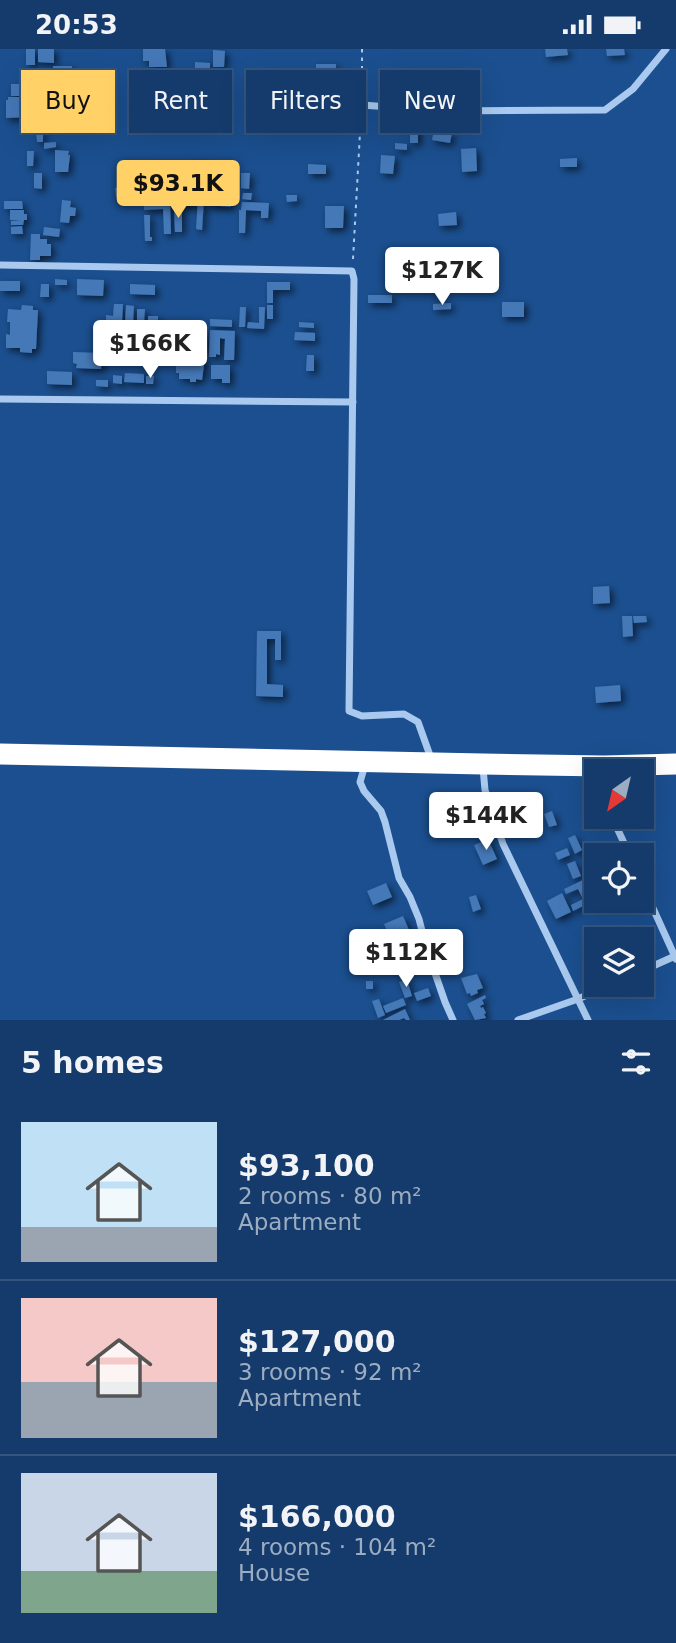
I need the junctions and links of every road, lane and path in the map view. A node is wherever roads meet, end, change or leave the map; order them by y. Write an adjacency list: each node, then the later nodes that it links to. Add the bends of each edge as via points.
1 (362, 49): 3 (path)
2 (666, 49): 4 (street, via 634,89 605,110 444,111)
3 (362, 70)
4 (366, 105)
5 (360, 133): 7 (path)
6 (0, 265): 7 (street)
7 (352, 271): 9 (street)
8 (0, 399): 9 (street)
9 (353, 402): 12 (street, via 349,711 362,716 404,714 418,722)
10 (0, 754): 11 (highway)
11 (366, 761): 12 (highway); 22 (street, via 360,782 381,811 399,878 419,919)
12 (432, 763): 13 (highway)
13 (483, 764): 16 (highway); 21 (street, via 485,790 503,844)
14 (676, 764): 15 (highway)
15 (654, 766)
16 (584, 768)
17 (654, 910): 18 (street)
18 (676, 957): 19 (street)
19 (654, 966)
20 (584, 996): 21 (street)
21 (578, 999): 23 (street); 24 (street)
22 (453, 1020)
23 (518, 1020)
24 (588, 1020)

